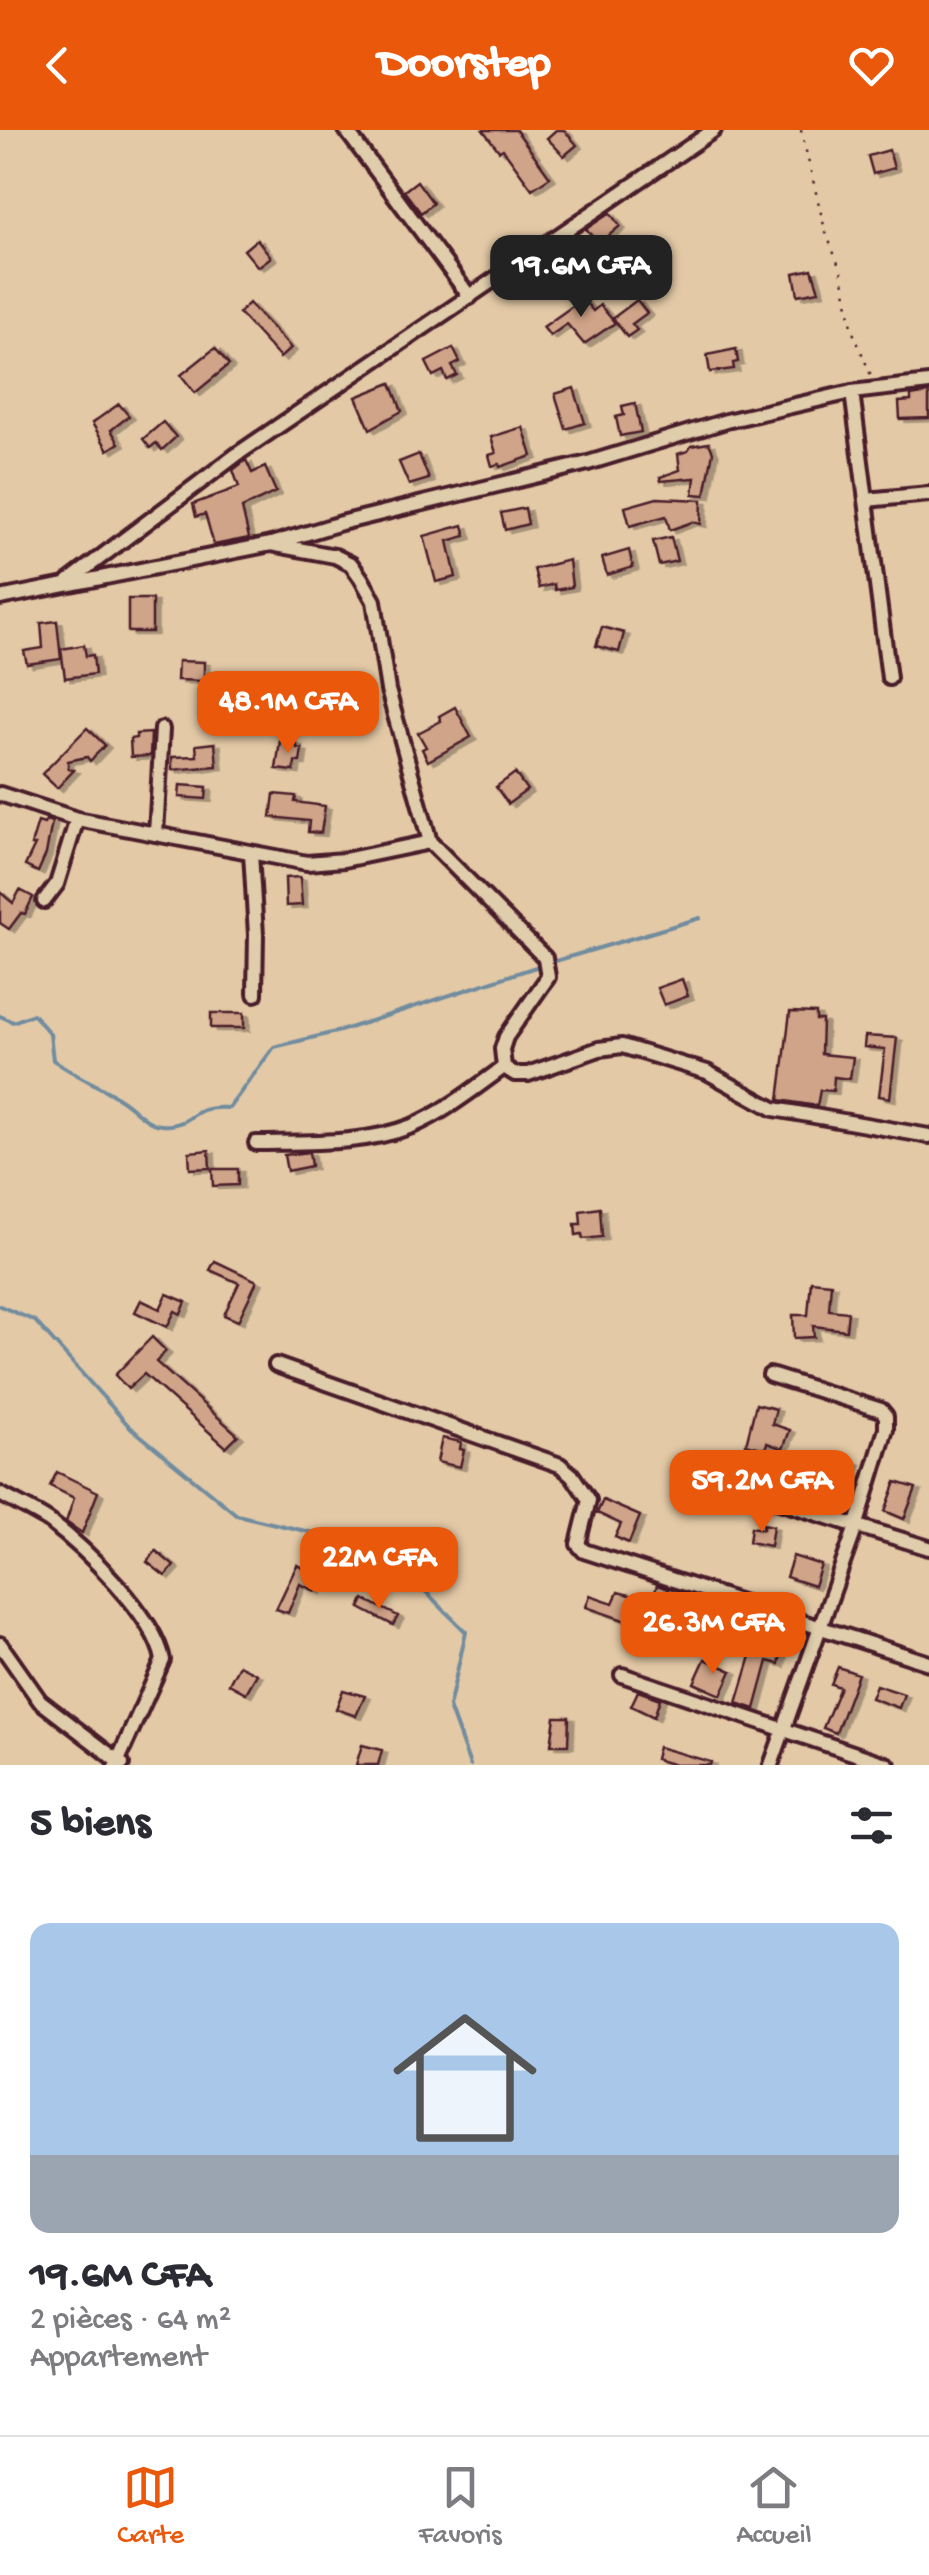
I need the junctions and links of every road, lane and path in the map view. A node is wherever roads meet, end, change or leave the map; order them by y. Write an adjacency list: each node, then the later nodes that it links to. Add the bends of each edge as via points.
1 (346, 130): 4 (street)
2 (714, 130): 4 (street)
3 (801, 130): 6 (path, via 853,332)
4 (470, 296): 11 (street, via 239,453)
5 (929, 383): 6 (street)
6 (876, 390): 7 (street)
7 (852, 392): 9 (street); 10 (street)
8 (929, 494): 9 (street)
9 (866, 500): 13 (street)
10 (272, 544): 11 (street); 18 (street, via 351,564 374,601 388,690)
11 (67, 583): 12 (street)
12 (0, 598)
13 (890, 678)
14 (162, 729): 17 (street)
15 (0, 794): 16 (street)
16 (77, 820): 17 (street); 20 (street)
17 (156, 834): 19 (street)
18 (430, 842): 19 (street, via 344,860); 22 (street, via 545,958 548,978 506,1037)
19 (251, 854): 21 (street)
20 (44, 901)
21 (255, 994)
22 (504, 1066): 23 (street, via 528,1074 622,1046 707,1072 774,1109); 24 (street, via 430,1117 394,1132)
23 (929, 1136)
24 (256, 1143)
25 (276, 1365): 31 (street, via 560,1465 589,1500 578,1544 584,1551)
26 (770, 1375): 29 (street, via 884,1412 886,1429)
27 (712, 1481): 29 (street)
28 (0, 1494): 36 (street, via 48,1520 155,1636 163,1660)
29 (858, 1524): 30 (street); 31 (street)
30 (929, 1548)
31 (820, 1628): 33 (street); 35 (street)
32 (0, 1644): 36 (street, via 40,1702)
33 (929, 1663)
34 (622, 1675): 35 (street)
35 (784, 1730): 37 (street); 38 (street)
36 (119, 1764)
37 (771, 1765)
38 (888, 1765)

